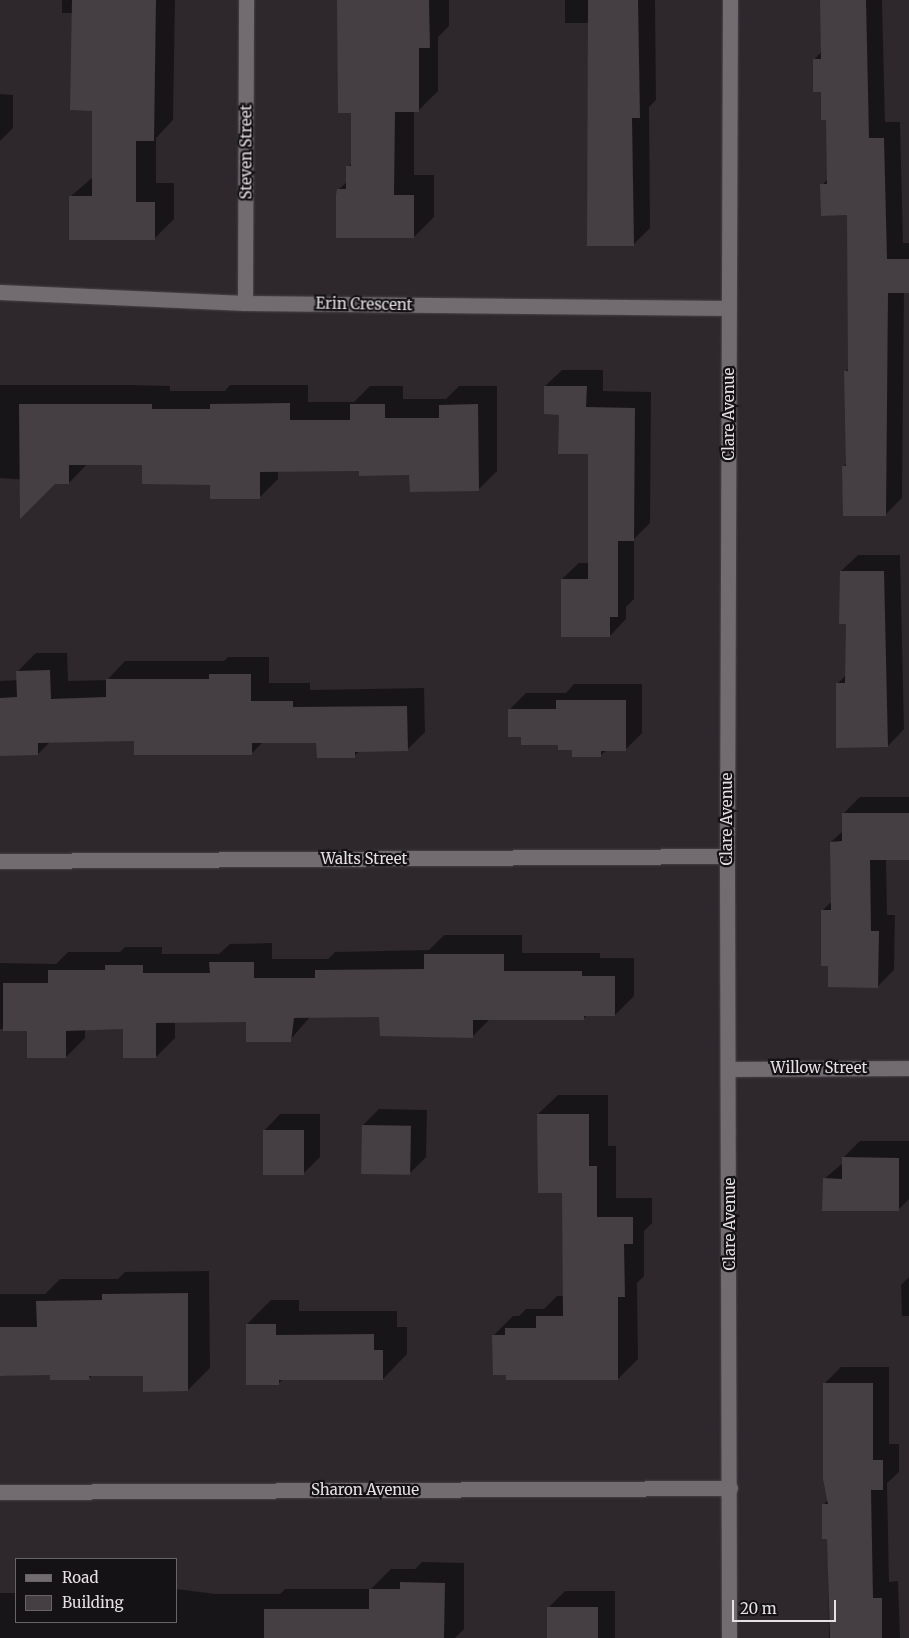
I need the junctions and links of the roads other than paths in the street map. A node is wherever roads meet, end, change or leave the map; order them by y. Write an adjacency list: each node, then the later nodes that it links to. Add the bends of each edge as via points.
1 (246, 0): 4 (street, Steven Street)
2 (730, 0): 5 (street, Clare Avenue)
3 (0, 292): 4 (street, Erin Crescent)
4 (245, 303): 5 (street, Erin Crescent)
5 (729, 308): 6 (street, Clare Avenue)
6 (727, 856): 7 (street, Walts Street); 9 (street, Clare Avenue)
7 (0, 861)
8 (909, 1068): 9 (street, Willow Street)
9 (730, 1069): 10 (street, Clare Avenue)
10 (730, 1488): 11 (street, Sharon Avenue); 12 (street, Clare Avenue)
11 (0, 1492)
12 (729, 1638)

